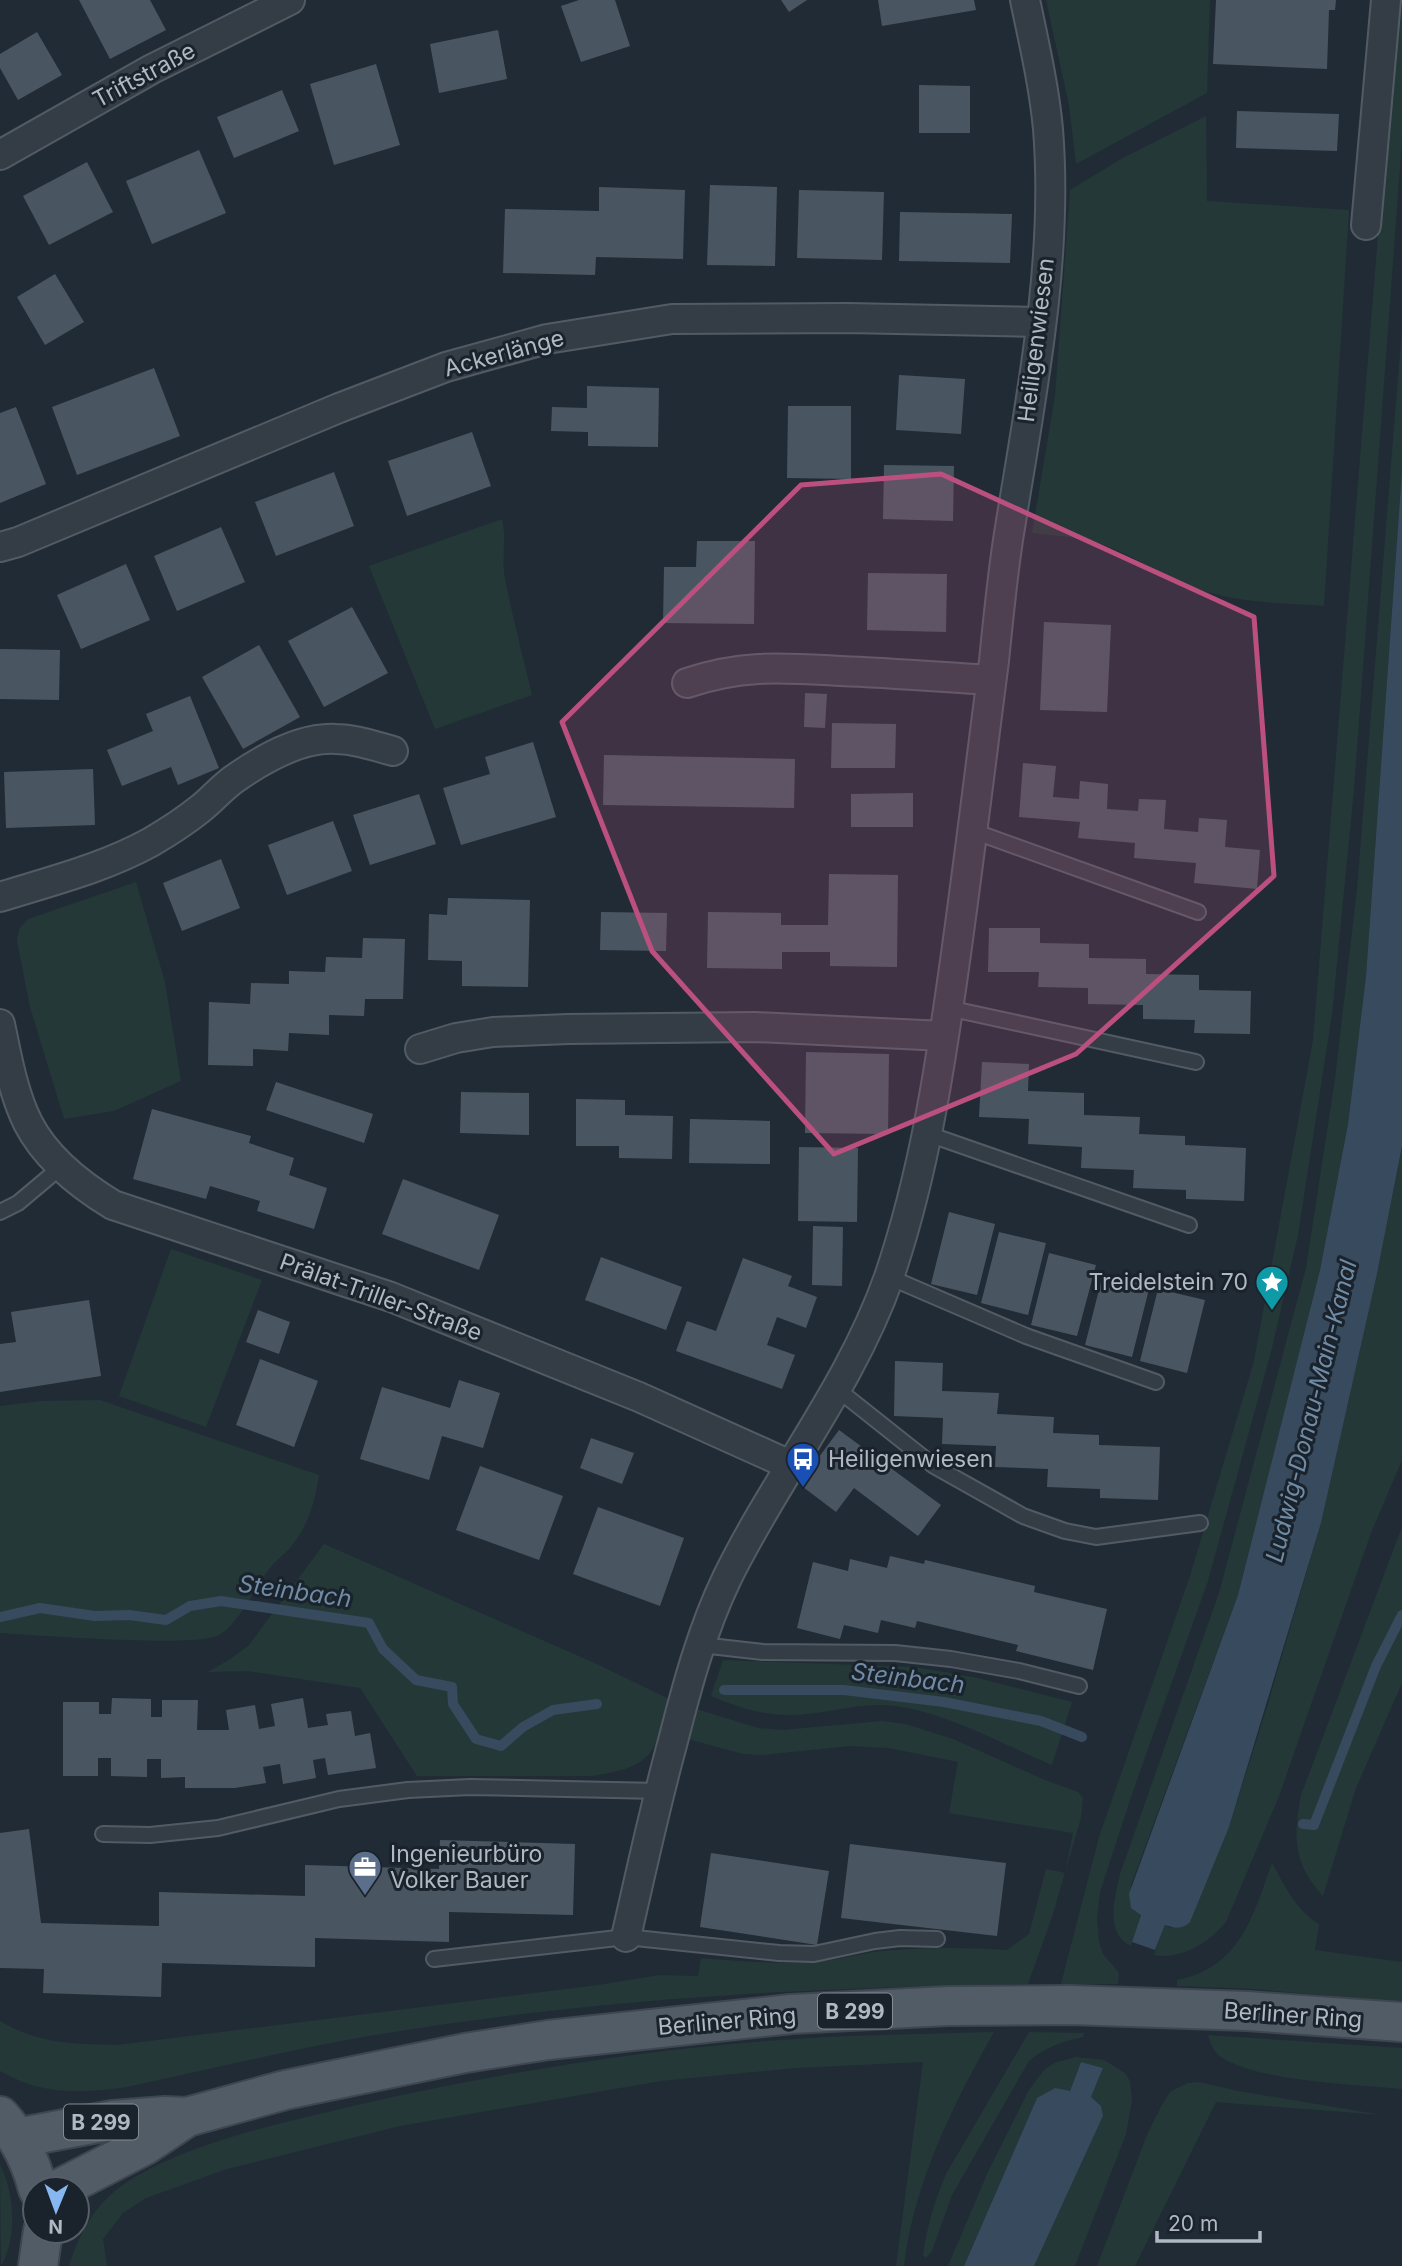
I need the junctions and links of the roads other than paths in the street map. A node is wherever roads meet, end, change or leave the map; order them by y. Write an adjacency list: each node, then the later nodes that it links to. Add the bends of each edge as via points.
1 (290, 0): 4 (street, Triftstraße, via 152,69)
2 (1025, 0): 6 (street, Heiligenwiesen, via 1048,130 1048,237)
3 (1386, 0): 5 (street)
4 (0, 155)
5 (1366, 225)
6 (1040, 322): 7 (street, Ackerlänge, via 672,319 547,339 446,367); 8 (street, Heiligenwiesen)
7 (0, 547)
8 (991, 680): 9 (street, via 746,668); 11 (street, Heiligenwiesen)
9 (687, 682)
10 (393, 751): 12 (street, via 335,739 294,748 235,778 202,808 150,842 112,861)
11 (973, 831): 13 (lane); 14 (street, Heiligenwiesen)
12 (0, 897)
13 (1198, 912)
14 (948, 1008): 16 (street, Heiligenwiesen); 18 (lane)
15 (0, 1024): 19 (street, Prälat-Triller-Straße)
16 (944, 1036): 17 (street, via 755,1027 568,1029 493,1032); 20 (street, Heiligenwiesen)
17 (420, 1049)
18 (1196, 1062)
19 (7, 1087): 21 (street, Prälat-Triller-Straße, via 28,1124)
20 (928, 1134): 23 (lane); 24 (street, Heiligenwiesen)
21 (62, 1166): 22 (lane); 27 (street, Prälat-Triller-Straße, via 113,1205 391,1297 639,1397)
22 (0, 1212)
23 (1189, 1225)
24 (889, 1277): 25 (lane, via 1026,1336); 26 (street, Heiligenwiesen)
25 (1156, 1382)
26 (837, 1389): 27 (street, Heiligenwiesen); 28 (lane, via 934,1466 1023,1516 1096,1537)
27 (790, 1465): 29 (street, Heiligenwiesen, via 726,1580)
28 (1200, 1523)
29 (701, 1645): 30 (lane, via 763,1652 895,1653 1019,1671); 31 (street, Heiligenwiesen)
30 (1079, 1686)
31 (659, 1791): 32 (lane, via 408,1790 339,1800 218,1828); 33 (street, Heiligenwiesen)
32 (103, 1834)
33 (626, 1937): 34 (lane, via 814,1954 875,1941); 35 (lane)
34 (937, 1939)
35 (434, 1959)
36 (1402, 2022): 37 (main road, Berliner Ring / B 299, via 1097,2006 948,2006 791,2014 465,2053 285,2090)
37 (187, 2117): 38 (main road, Berliner Ring / B 299); 40 (main road, Berliner Ring / B 299)
38 (9, 2127): 39 (main road)
39 (33, 2175)
40 (90, 2175)
41 (41, 2245): 42 (main road)
42 (38, 2266)

